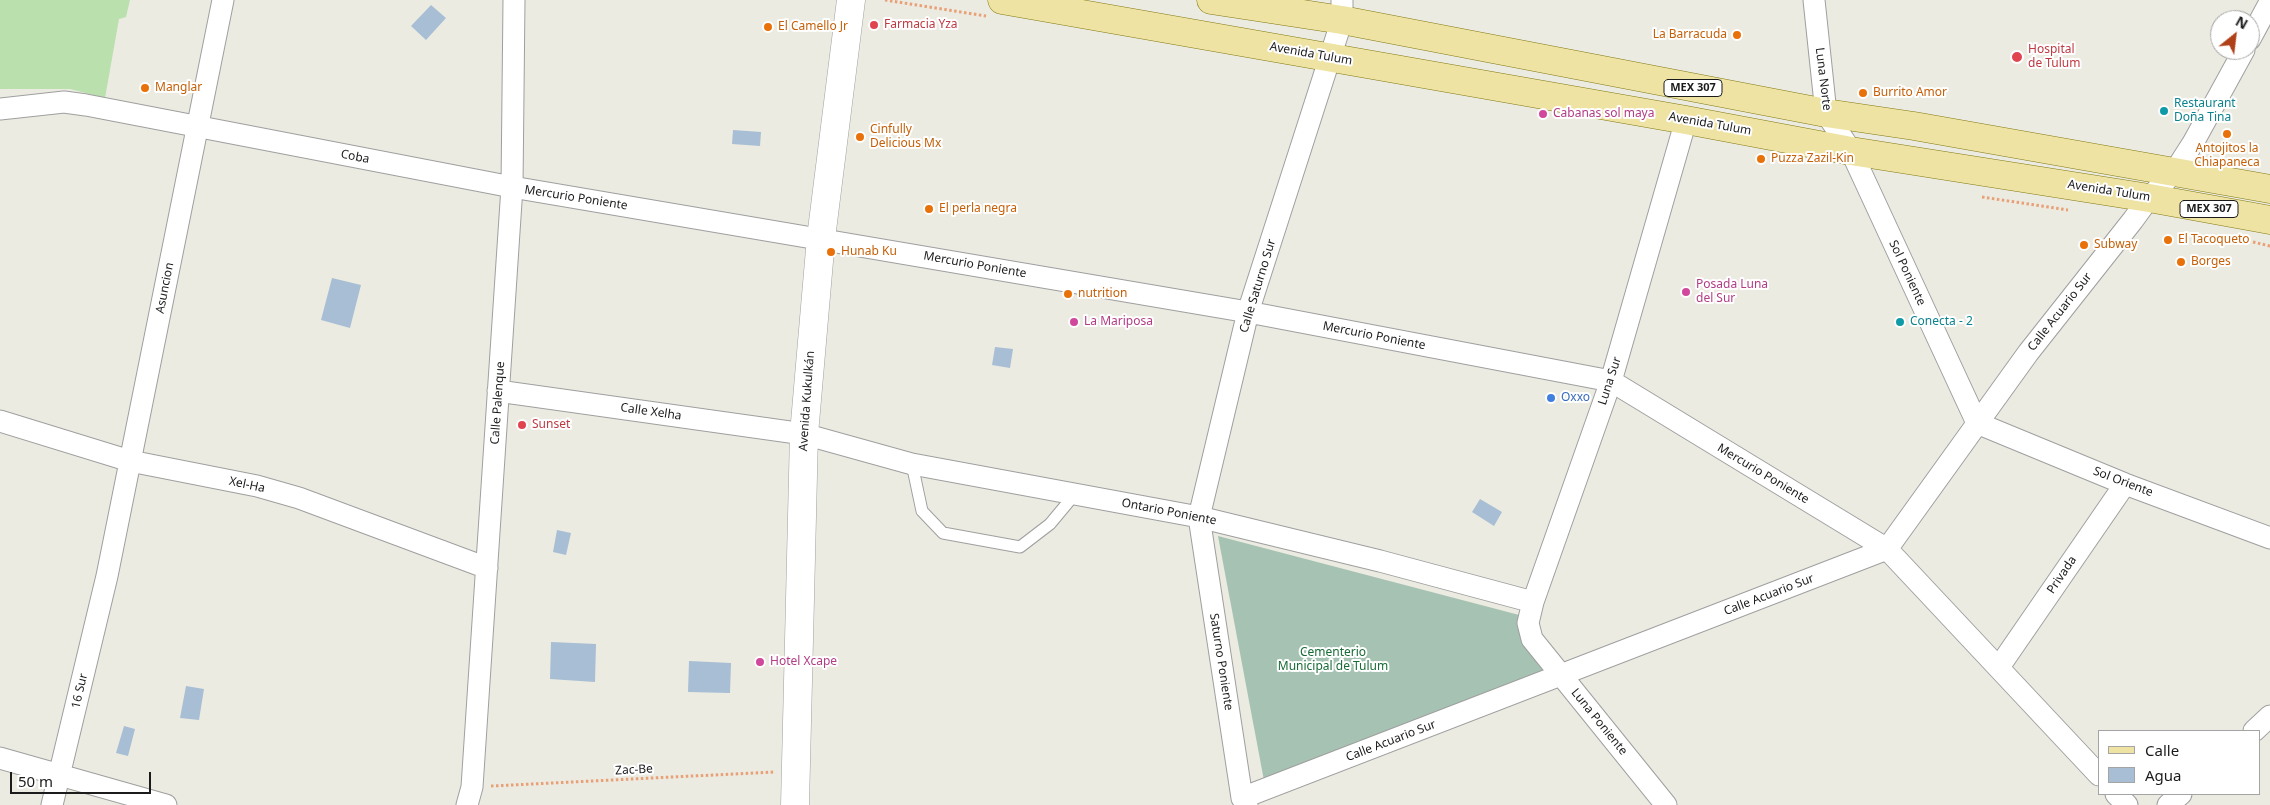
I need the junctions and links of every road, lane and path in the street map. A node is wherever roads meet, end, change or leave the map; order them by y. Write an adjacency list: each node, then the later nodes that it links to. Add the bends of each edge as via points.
1 (223, 0): 15 (street, Asuncion)
2 (514, 0): 18 (street, Calle Palenque)
3 (850, 0): 22 (street, Avenida Kukulkán)
4 (1002, 0): 10 (main road, Avenida Tulum / MEX 307)
5 (1211, 0): 8 (main road, MEX 307)
6 (1814, 0): 13 (street, Luna Norte)
7 (2270, 2): 9 (street)
8 (1342, 10): 10 (street, Calle Saturno Sur); 13 (main road, MEX 307)
9 (2260, 20)
10 (1330, 58): 14 (main road, Avenida Tulum / MEX 307); 23 (street, Calle Saturno Sur)
11 (2239, 60): 17 (street, Calle Acuario Sur)
12 (0, 109): 15 (street, Coba, via 64,102)
13 (1826, 113): 16 (street, Luna Norte); 17 (main road, MEX 307)
14 (1686, 120): 16 (main road, Avenida Tulum / MEX 307); 24 (street, Luna Sur)
15 (198, 125): 18 (street, Coba); 29 (street, Asuncion)
16 (1851, 151): 20 (main road, Avenida Tulum / MEX 307); 27 (street, Sol Poniente)
17 (2175, 171): 19 (main road, MEX 307); 20 (street, Calle Acuario Sur)
18 (512, 187): 22 (street, Mercurio Poniente); 25 (street, Calle Palenque)
19 (2270, 189)
20 (2149, 198): 21 (main road, Avenida Tulum / MEX 307); 27 (street, Calle Acuario Sur)
21 (2270, 220)
22 (821, 238): 23 (street, Mercurio Poniente); 28 (street, Avenida Kukulkán)
23 (1248, 312): 24 (street, Mercurio Poniente); 33 (street, Calle Saturno Sur)
24 (1611, 381): 35 (street, Mercurio Poniente); 38 (street, Luna Sur)
25 (498, 391): 28 (street, Calle Xelha); 36 (street, Calle Palenque)
26 (0, 421): 29 (street, Xel-Ha)
27 (1976, 423): 31 (street, Sol Oriente); 35 (street, Calle Acuario Sur)
28 (804, 434): 30 (street, Ontario Poniente); 43 (street, Avenida Kukulkán)
29 (130, 461): 36 (street, Xel-Ha, via 257,486 299,498); 37 (street, Asuncion)
30 (912, 464): 32 (street, Ontario Poniente); 32 (lane, via 922,511 943,532 1020,547 1050,524)
31 (2125, 484): 34 (street, Sol Oriente); 40 (street, Privada)
32 (1075, 494): 33 (street, Ontario Poniente)
33 (1199, 517): 38 (street, Ontario Poniente); 49 (street, Saturno Poniente)
34 (2270, 538)
35 (1887, 549): 40 (street, Mercurio Poniente); 41 (street, Calle Acuario Sur)
36 (488, 568): 48 (street, Calle Palenque)
37 (106, 576): 45 (street, 16 Sur)
38 (1533, 602): 39 (street, Luna Sur, via 1528,623)
39 (1532, 639): 41 (street, Luna Poniente)
40 (1999, 667): 44 (street, Mercurio Poniente)
41 (1562, 675): 49 (street, Calle Acuario Sur); 53 (street, Luna Poniente)
42 (0, 758): 45 (street)
43 (797, 770): 48 (path, Zac-Be); 52 (street, Avenida Kukulkán)
44 (2098, 774)
45 (60, 775): 50 (street, 16 Sur); 51 (street)
46 (2117, 795): 54 (street)
47 (2180, 795): 55 (street)
48 (470, 796)
49 (1244, 802)
50 (52, 805)
51 (166, 805)
52 (796, 805)
53 (1666, 805)
54 (2127, 805)
55 (2168, 805)

